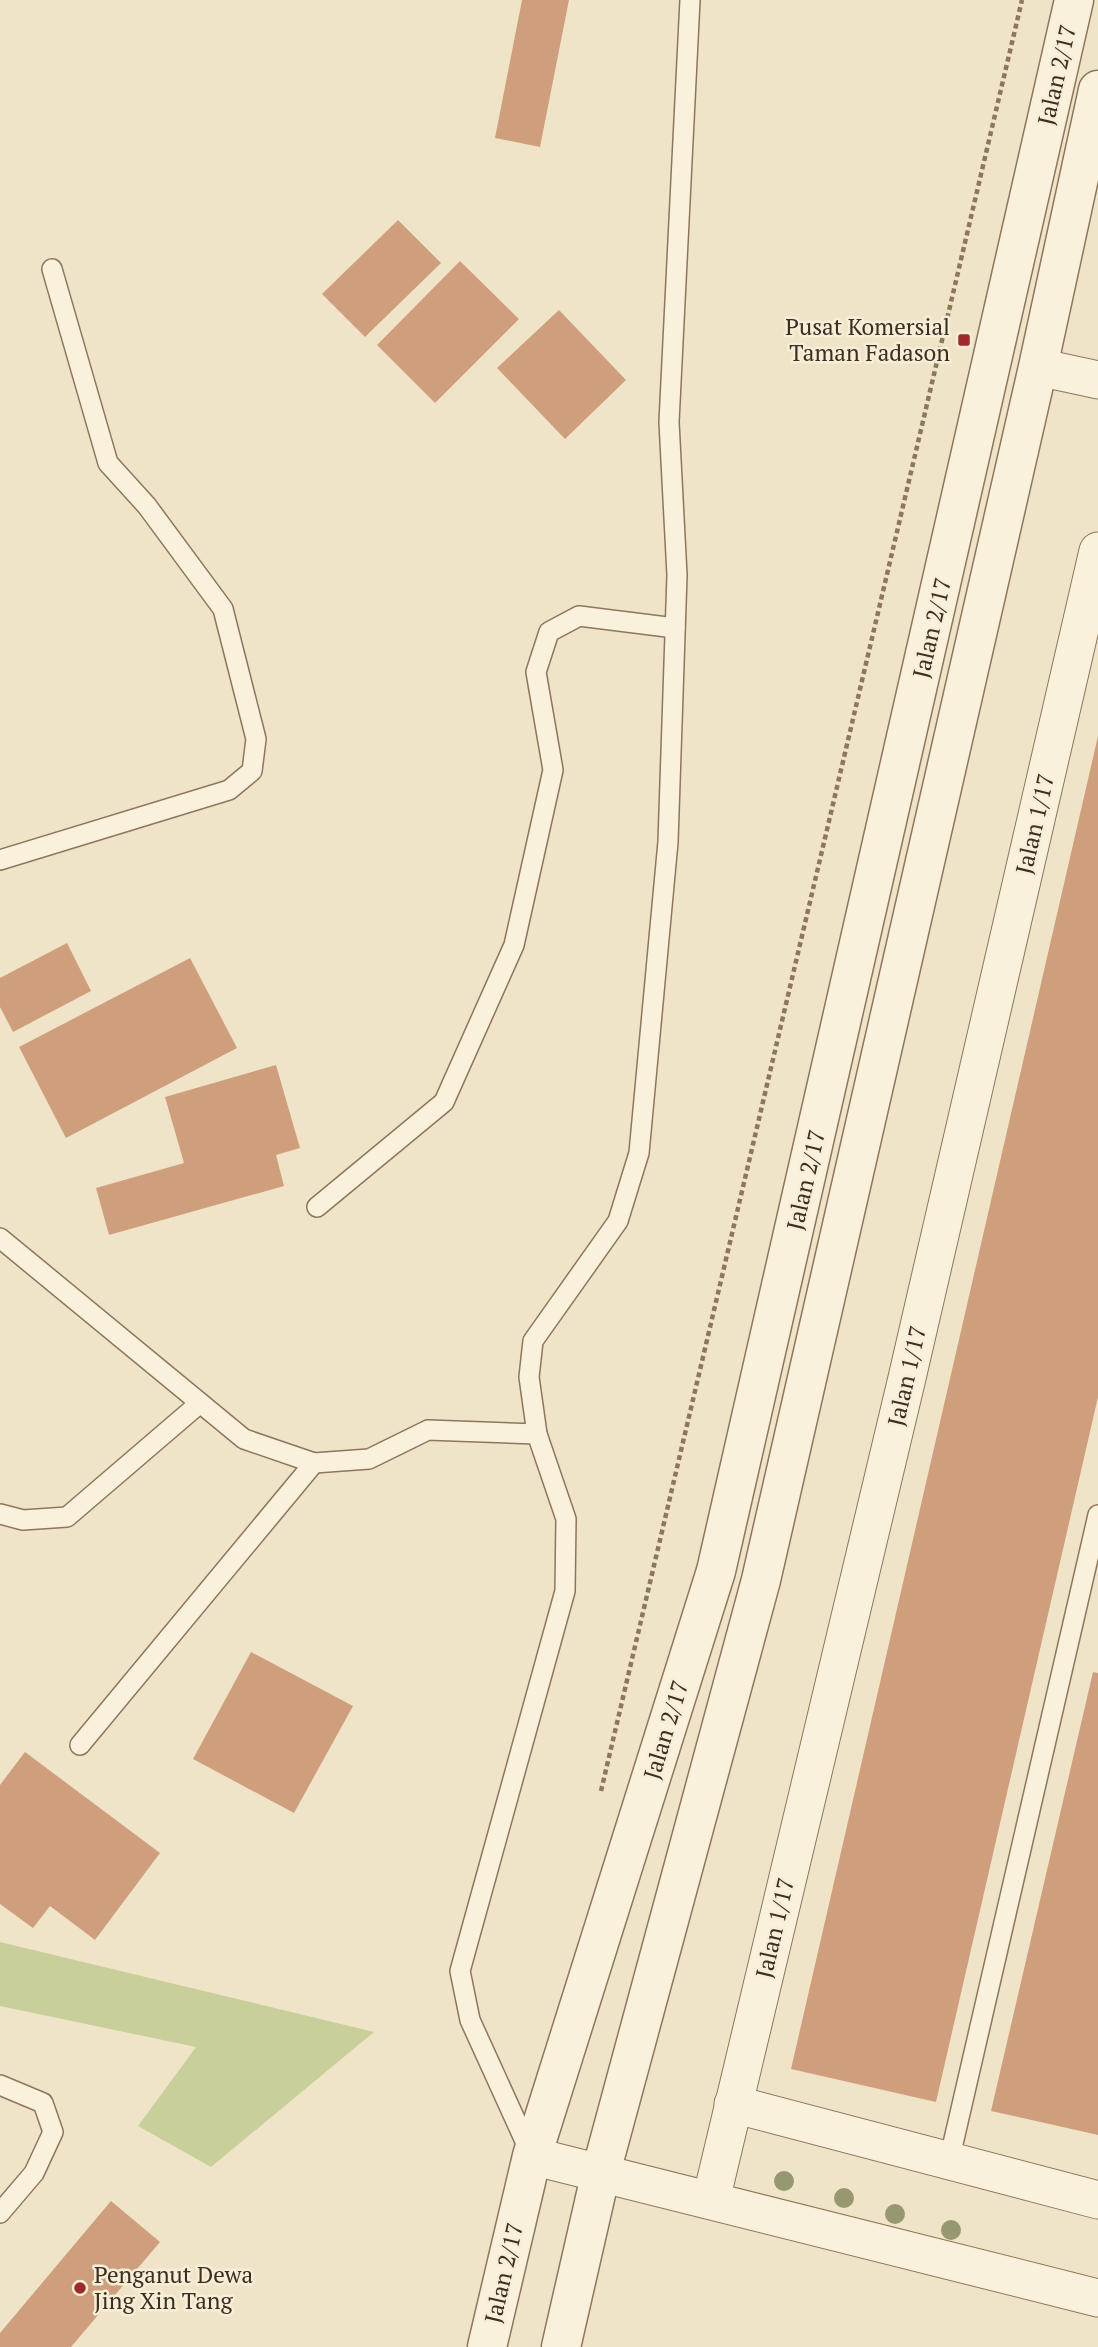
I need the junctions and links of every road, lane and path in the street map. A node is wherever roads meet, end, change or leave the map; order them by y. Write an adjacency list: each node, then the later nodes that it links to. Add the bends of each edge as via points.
1 (690, 0): 9 (lane, via 669,422 677,575)
2 (1022, 0): 19 (path)
3 (1074, 0): 22 (street, Jalan 2/17, via 716,1571)
4 (1098, 90): 6 (street, Jalan 2/17)
5 (52, 269): 10 (lane, via 108,463 147,506 223,609 256,739 252,771 229,790)
6 (1038, 367): 7 (street); 24 (street, Jalan 2/17, via 761,1580)
7 (1098, 380)
8 (1098, 551): 21 (street, Jalan 1/17, via 901,1405)
9 (675, 628): 11 (lane, via 579,616 549,632 536,672 553,770 514,945 444,1102); 14 (lane, via 668,842 639,1153 618,1221 533,1341 528,1377)
10 (0, 860)
11 (317, 1207)
12 (0, 1238): 13 (lane)
13 (200, 1403): 15 (lane, via 244,1439); 16 (lane, via 67,1517 23,1520)
14 (537, 1434): 15 (lane, via 428,1430 369,1459); 22 (lane, via 566,1519 565,1591 460,1970 470,2020)
15 (314, 1463): 18 (lane)
16 (0, 1514)
17 (1098, 1515): 23 (lane)
18 (80, 1745)
19 (598, 1805)
20 (0, 2085): 27 (lane, via 43,2103 53,2132 34,2173)
21 (733, 2104): 23 (street); 25 (street, Jalan 1/17)
22 (532, 2156): 24 (street); 29 (street, Jalan 2/17)
23 (949, 2161): 26 (street)
24 (601, 2172): 25 (street); 30 (street, Jalan 2/17)
25 (711, 2200): 28 (street)
26 (1098, 2200)
27 (0, 2213)
28 (1098, 2298)
29 (486, 2347)
30 (561, 2347)

